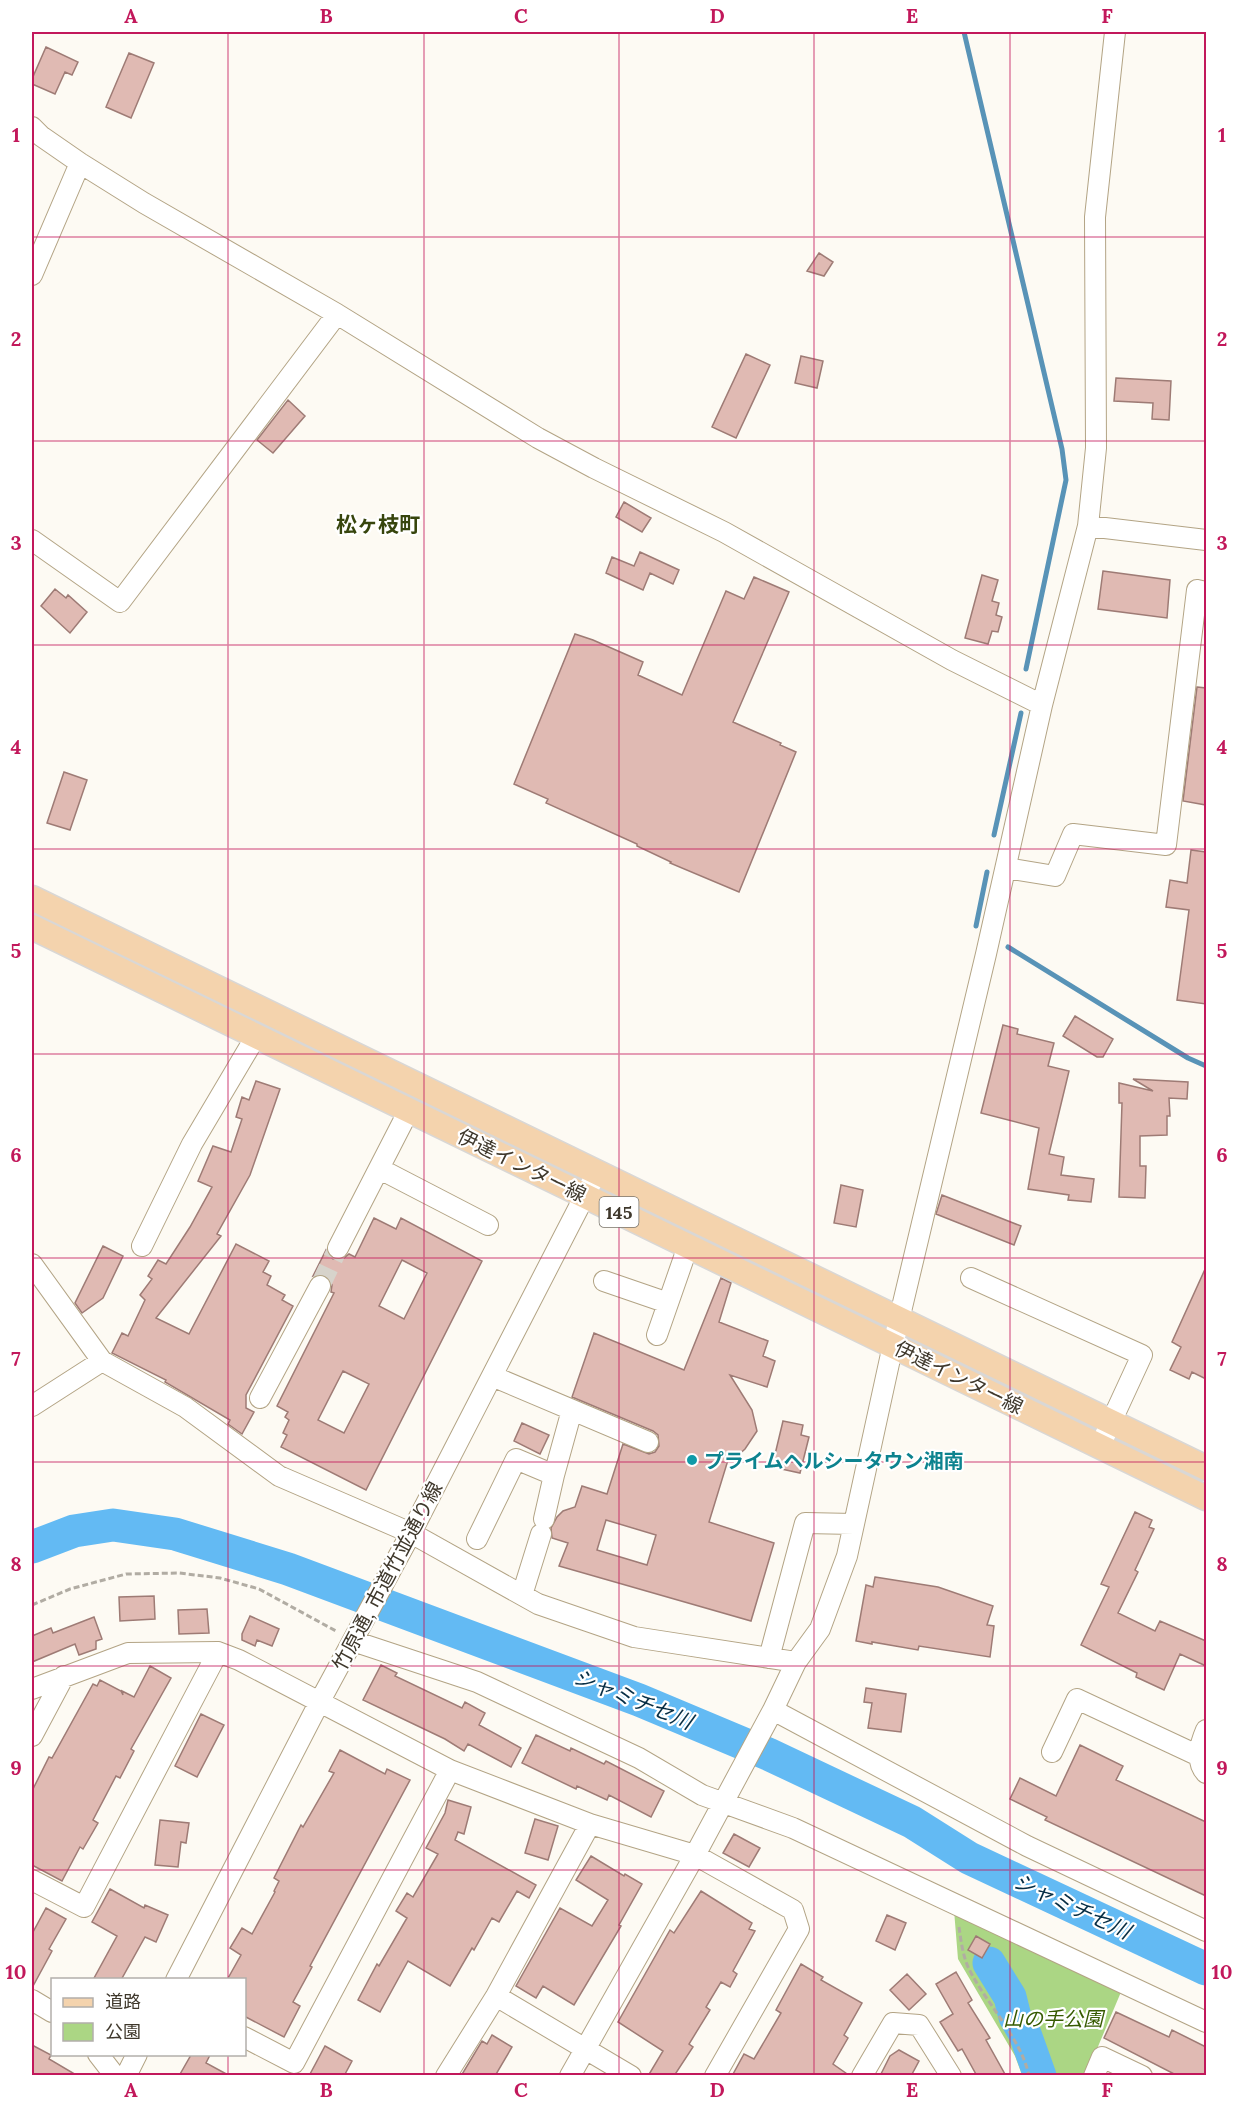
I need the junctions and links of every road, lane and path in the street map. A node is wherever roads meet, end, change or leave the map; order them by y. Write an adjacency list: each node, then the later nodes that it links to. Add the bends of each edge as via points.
1 (1114, 32): 6 (street, via 1095,217 1096,448)
2 (32, 127): 3 (street)
3 (80, 164): 4 (street); 5 (street)
4 (32, 275)
5 (337, 314): 7 (street, via 120,602); 10 (street, via 538,438 724,532 952,660)
6 (1088, 526): 8 (street); 10 (street)
7 (32, 540)
8 (1206, 540)
9 (1206, 592): 11 (street, via 1197,590 1166,845 1073,834 1055,876)
10 (1042, 705): 11 (street)
11 (1006, 868): 30 (street)
12 (32, 898): 15 (main road, 伊達インター線 / 145)
13 (32, 927): 14 (main road, 伊達インター線 / 145)
14 (256, 1036): 16 (main road, 伊達インター線 / 145); 22 (street, via 192,1144)
15 (333, 1044): 16 (street); 19 (main road, 伊達インター線 / 145)
16 (323, 1068): 17 (main road, 伊達インター線 / 145)
17 (409, 1110): 18 (street); 20 (main road, 伊達インター線 / 145)
18 (380, 1169): 21 (street); 24 (street)
19 (597, 1172): 20 (street, 竹原通, 市道竹並通り線); 30 (main road, 伊達インター線 / 145)
20 (585, 1196): 23 (main road, 伊達インター線 / 145); 34 (street, 竹原通, 市道竹並通り線)
21 (488, 1225)
22 (142, 1246)
23 (688, 1246): 29 (street); 32 (main road, 伊達インター線 / 145)
24 (338, 1248)
25 (32, 1264): 33 (street)
26 (971, 1278): 38 (street, via 1142,1355)
27 (604, 1281): 29 (street)
28 (320, 1286): 35 (street)
29 (668, 1303): 31 (street)
30 (900, 1319): 32 (street); 38 (main road, 伊達インター線 / 145)
31 (657, 1335)
32 (893, 1345): 40 (main road, 伊達インター線 / 145); 44 (street)
33 (102, 1361): 36 (street); 45 (street, via 185,1407 279,1476)
34 (492, 1376): 37 (street); 45 (street, 竹原通, 市道竹並通り線)
35 (260, 1398)
36 (32, 1406)
37 (572, 1410): 39 (street); 42 (street)
38 (1112, 1422): 40 (street); 41 (main road, 伊達インター線 / 145)
39 (648, 1442)
40 (1100, 1446): 43 (main road, 伊達インター線 / 145)
41 (1206, 1468)
42 (554, 1475): 46 (street, via 516,1459); 47 (street)
43 (1206, 1498)
44 (854, 1524): 51 (street, via 805,1523); 52 (street, via 847,1556 820,1629)
45 (411, 1533): 47 (street); 49 (street, 竹原通, 市道竹並通り線)
46 (477, 1539)
47 (522, 1595): 51 (street, via 634,1637)
48 (32, 1605): 49 (path, via 70,1589 126,1574 179,1573 220,1578 259,1589)
49 (357, 1634): 55 (street, 竹原通, 市道竹並通り線); 62 (street, via 477,1682 639,1758 702,1795)
50 (218, 1652): 53 (street, via 128,1653); 55 (street); 65 (street, via 84,1907)
51 (769, 1658): 52 (street)
52 (796, 1662): 56 (street)
53 (63, 1676): 54 (street); 58 (street)
54 (32, 1689)
55 (320, 1701): 61 (street); 68 (street, 竹原通, 市道竹並通り線)
56 (770, 1717): 62 (street); 67 (street)
57 (1206, 1730): 60 (street)
58 (32, 1736)
59 (1052, 1752): 60 (street, via 1077,1699)
60 (1202, 1765)
61 (450, 1770): 63 (street); 73 (street, via 294,2063)
62 (725, 1798): 64 (street); 66 (street)
63 (590, 1824): 64 (street); 69 (street)
64 (694, 1855): 74 (street); 82 (street, via 793,1910 799,1929)
65 (32, 1880)
66 (955, 1905): 72 (street); 85 (path, via 967,1966 1026,2060)
67 (1206, 1931)
68 (177, 1978)
69 (496, 1996): 74 (street); 79 (street)
70 (32, 2000): 71 (street)
71 (51, 2011)
72 (1206, 2022)
73 (246, 2038)
74 (586, 2048): 80 (street); 81 (street)
75 (99, 2056): 77 (street)
76 (136, 2056): 78 (street)
77 (115, 2076)
78 (126, 2076)
79 (446, 2076)
80 (570, 2076)
81 (631, 2076)
82 (715, 2076)
83 (862, 2076): 84 (street, via 893,2023 919,2025)
84 (951, 2076)
85 (1029, 2076)
86 (1094, 2076): 87 (street, via 1102,2057)
87 (1142, 2076)

